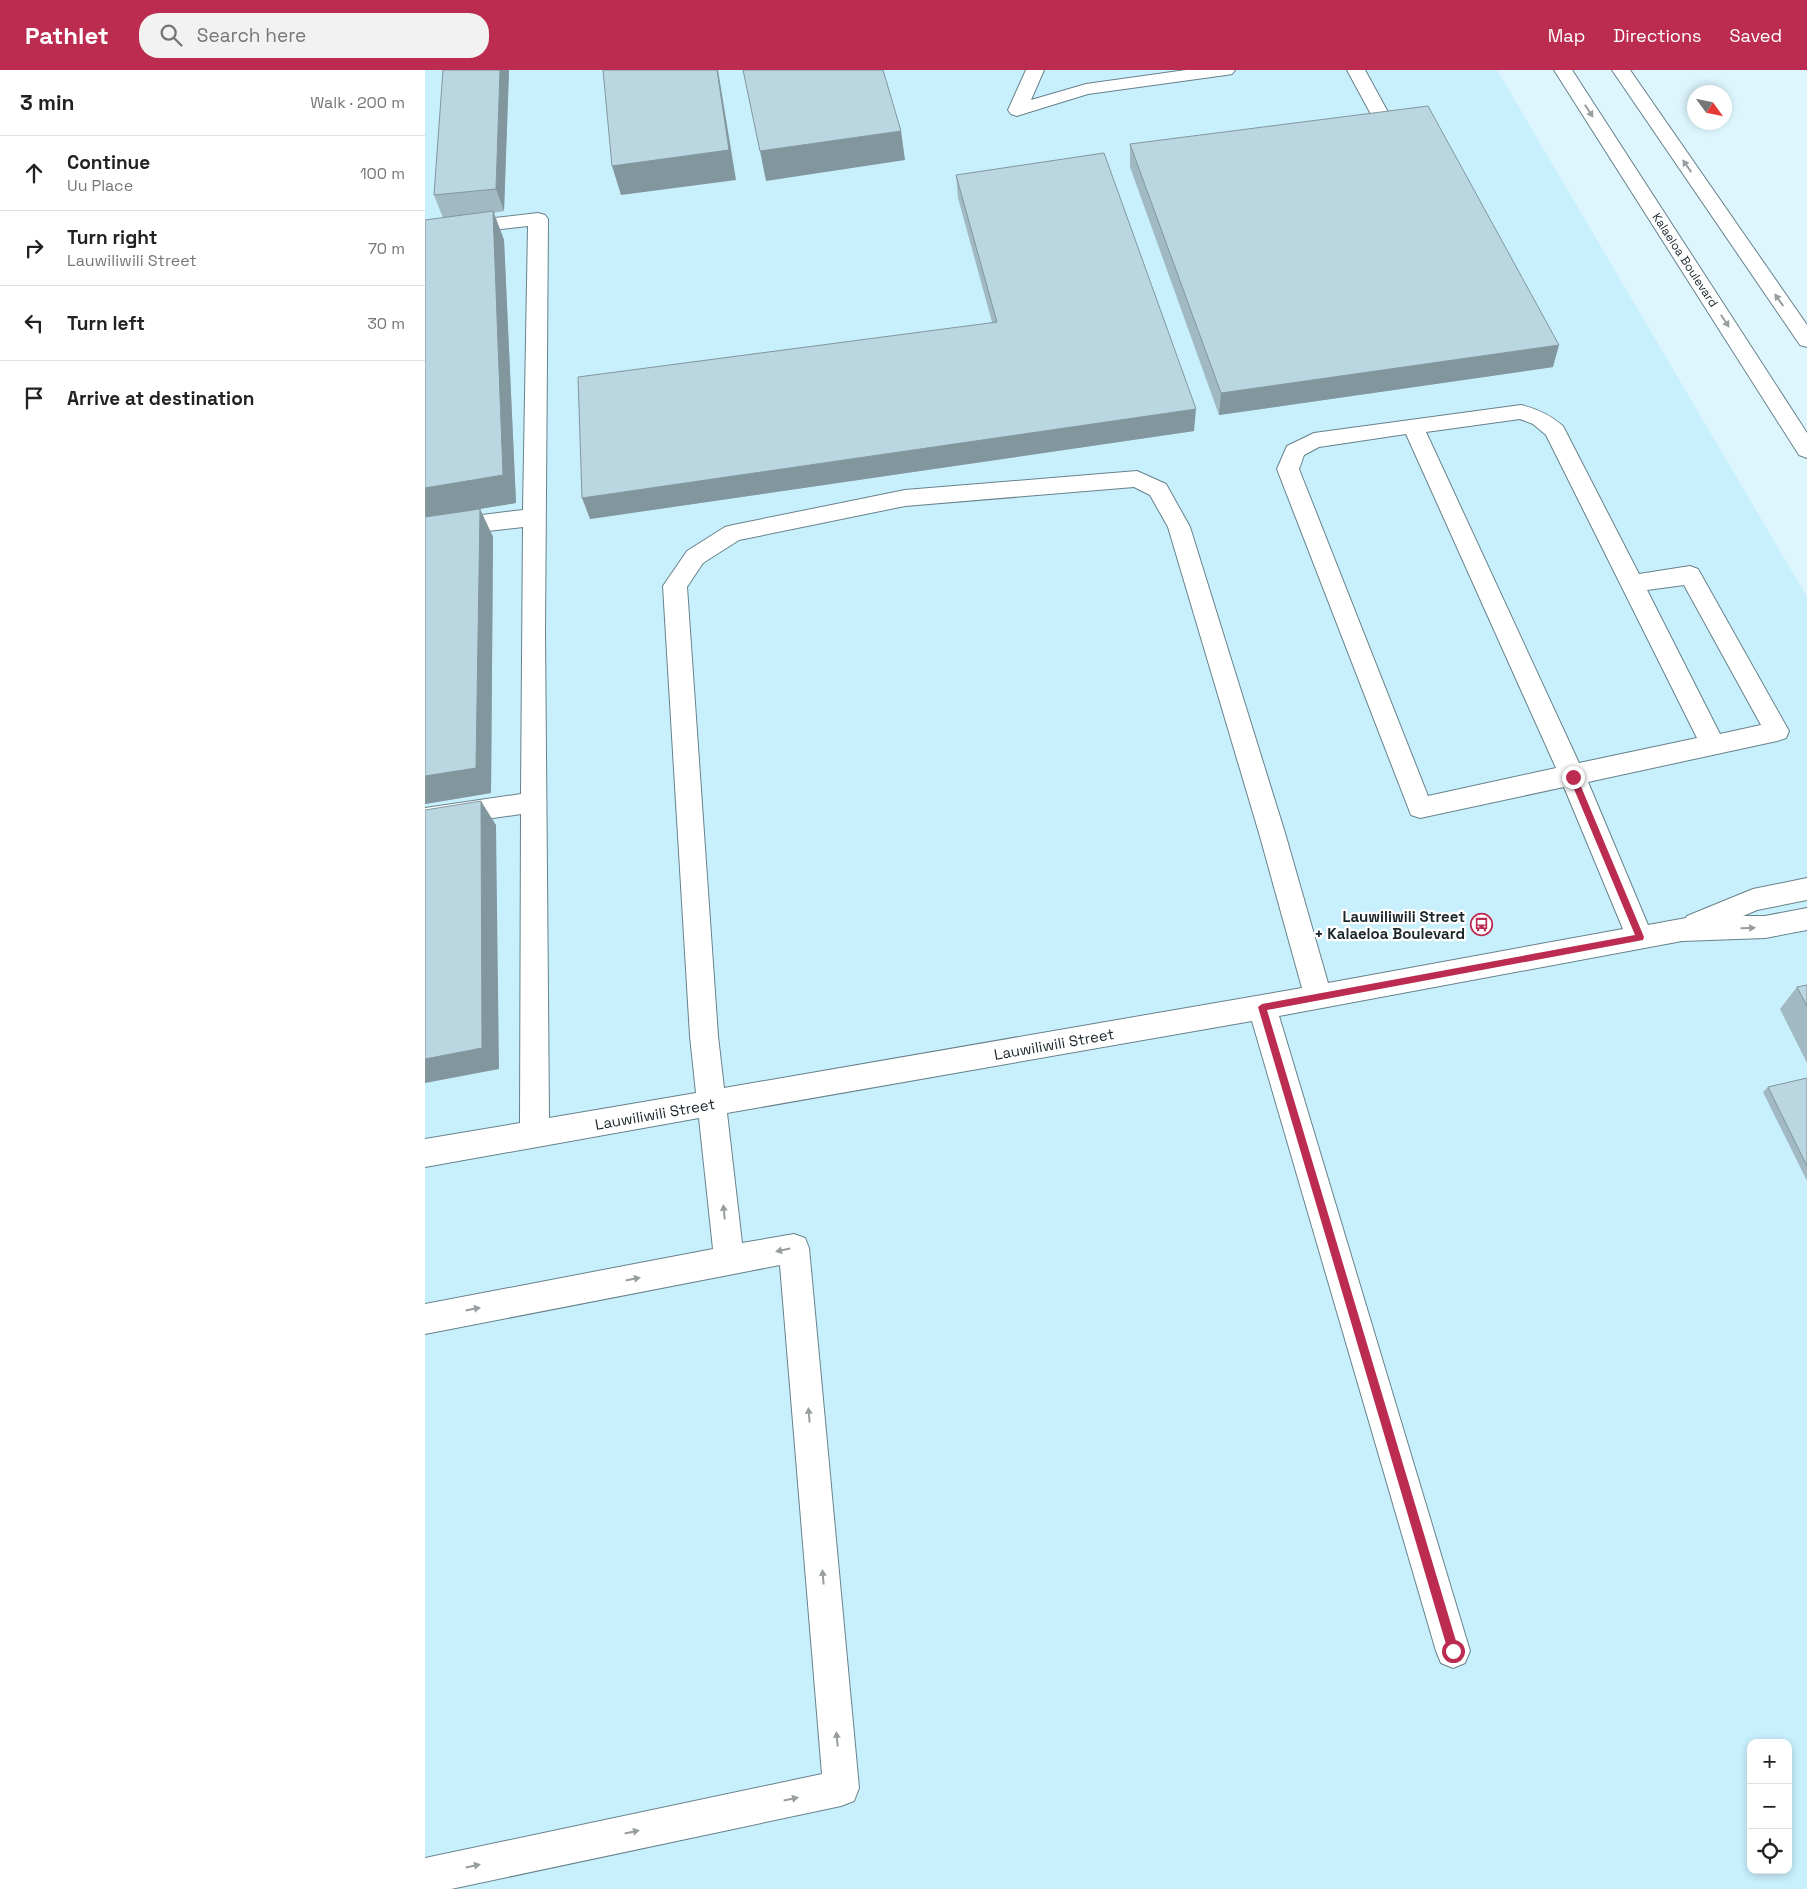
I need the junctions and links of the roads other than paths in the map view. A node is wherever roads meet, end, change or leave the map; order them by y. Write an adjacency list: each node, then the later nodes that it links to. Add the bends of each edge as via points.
1 (1035, 70): 2 (street, via 1017,110 1086,89)
2 (1226, 70)
3 (1356, 70): 6 (street)
4 (1563, 70): 10 (street, Kalaeloa Boulevard, one-way to 10)
5 (1621, 70): 8 (street, one-way to 5)
6 (1379, 114)
7 (425, 232): 11 (street, via 538,219)
8 (1807, 340)
9 (1413, 426): 13 (street, via 1521,412 1541,419 1555,430); 15 (street); 15 (street, via 1314,440 1295,451 1288,470 1419,808)
10 (1807, 450)
11 (535, 517): 12 (street); 16 (street)
12 (425, 530)
13 (1632, 584): 14 (street); 14 (street, via 1690,575 1777,731)
14 (1713, 745): 15 (street)
15 (1573, 777): 23 (street)
16 (534, 802): 17 (street); 27 (street)
17 (425, 818)
18 (1807, 872): 20 (street, via 1791,875)
19 (1807, 889): 20 (street, Lauwiliwili Street)
20 (1753, 900): 22 (street, Lauwiliwili Street)
21 (1807, 919): 22 (street, Lauwiliwili Street, one-way to 21, via 1765,927)
22 (1681, 930): 23 (street, Lauwiliwili Street)
23 (1640, 937): 24 (street, Lauwiliwili Street)
24 (1318, 997): 25 (street, Lauwiliwili Street); 26 (street, via 1179,527 1158,490 1137,480 905,498 733,533 695,557 675,586 704,1036)
25 (1262, 1007): 26 (street, Lauwiliwili Street); 31 (street)
26 (712, 1104): 27 (street, Lauwiliwili Street); 29 (street, one-way to 26)
27 (535, 1134): 28 (street, Lauwiliwili Street)
28 (425, 1153)
29 (729, 1261): 30 (street, one-way to 29); 32 (street, one-way to 29, via 841,1788 794,1248)
30 (425, 1318)
31 (1453, 1651)
32 (425, 1876)

